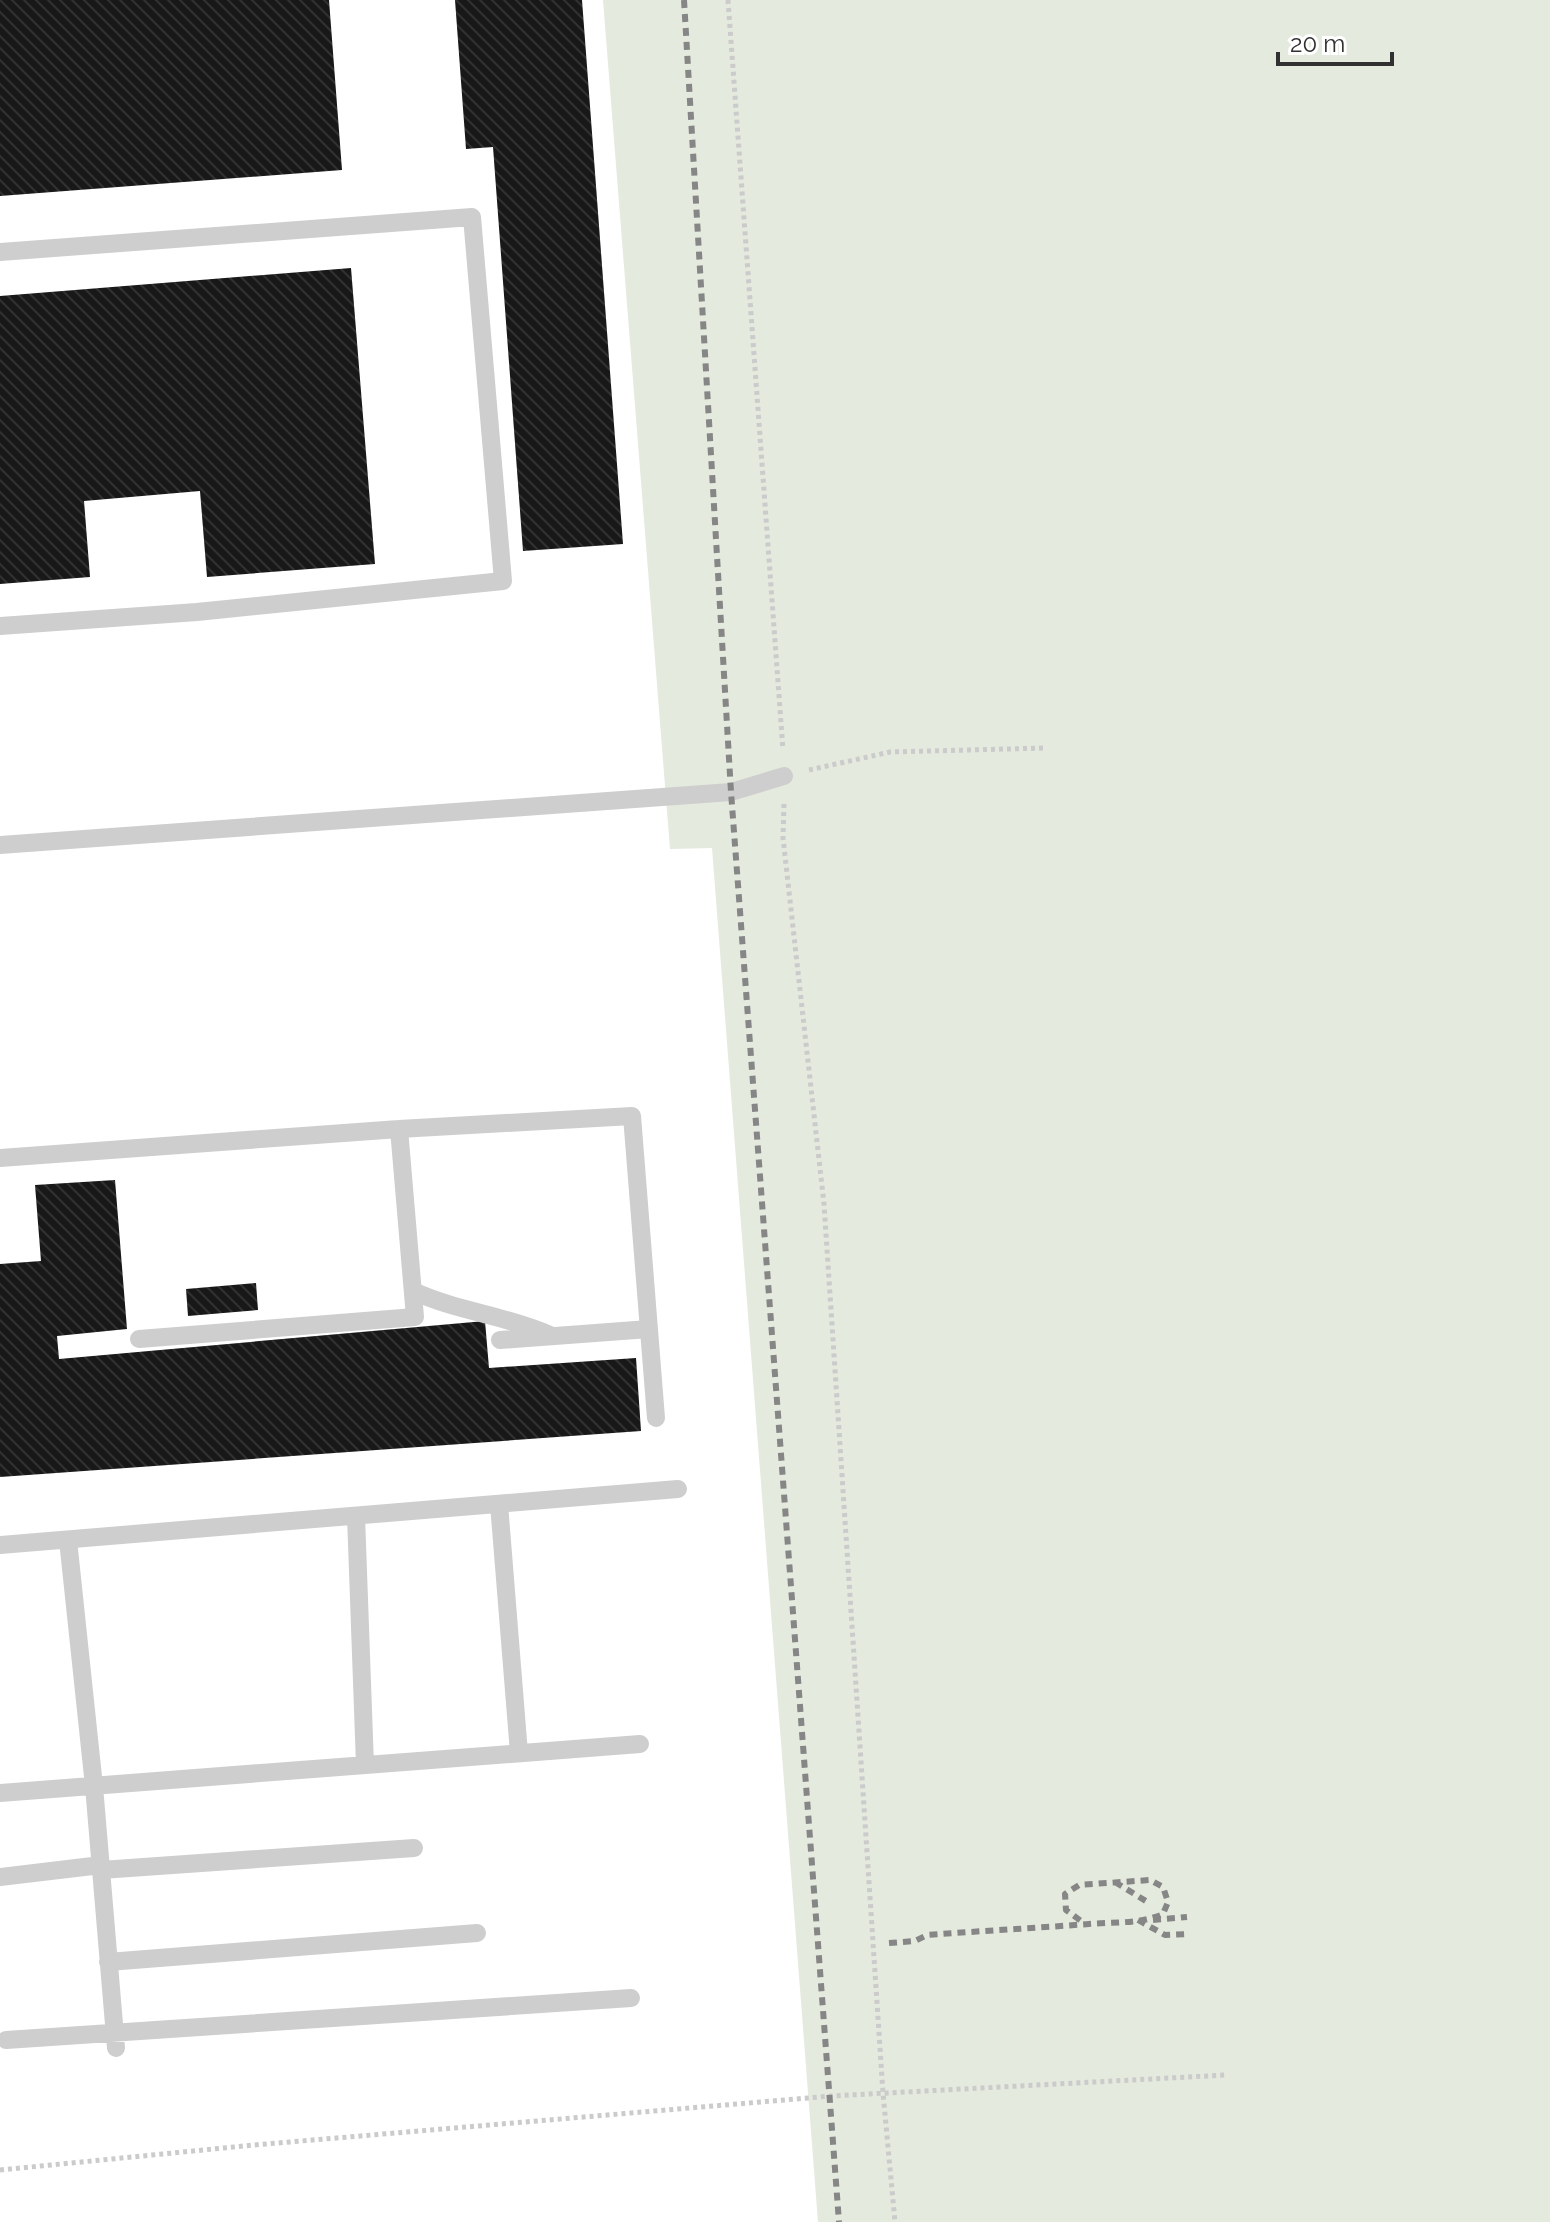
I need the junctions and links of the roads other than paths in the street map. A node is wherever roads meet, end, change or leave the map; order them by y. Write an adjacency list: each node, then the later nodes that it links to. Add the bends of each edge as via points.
1 (0, 252): 2 (lane, via 472,217 503,581)
2 (0, 626)
3 (784, 776): 4 (lane, via 731,792)
4 (0, 845)
5 (399, 1129): 6 (lane); 7 (lane); 8 (lane, via 632,1116)
6 (0, 1158)
7 (413, 1291): 9 (lane); 10 (lane, via 415,1317)
8 (649, 1329): 9 (lane); 12 (lane)
9 (553, 1336): 11 (lane)
10 (139, 1339)
11 (500, 1340)
12 (656, 1418)
13 (678, 1489): 14 (lane)
14 (499, 1504): 15 (lane); 19 (lane)
15 (356, 1516): 16 (lane); 20 (lane)
16 (68, 1540): 17 (lane); 21 (lane)
17 (0, 1545)
18 (640, 1744): 19 (lane)
19 (519, 1753): 20 (lane)
20 (365, 1765): 21 (lane)
21 (94, 1786): 22 (lane); 24 (lane)
22 (0, 1793)
23 (414, 1848): 24 (lane)
24 (101, 1868): 25 (lane); 27 (lane)
25 (0, 1877)
26 (477, 1933): 27 (lane)
27 (108, 1962): 30 (lane)
28 (631, 1998): 30 (lane)
29 (6, 2040): 30 (lane)
30 (115, 2040)

